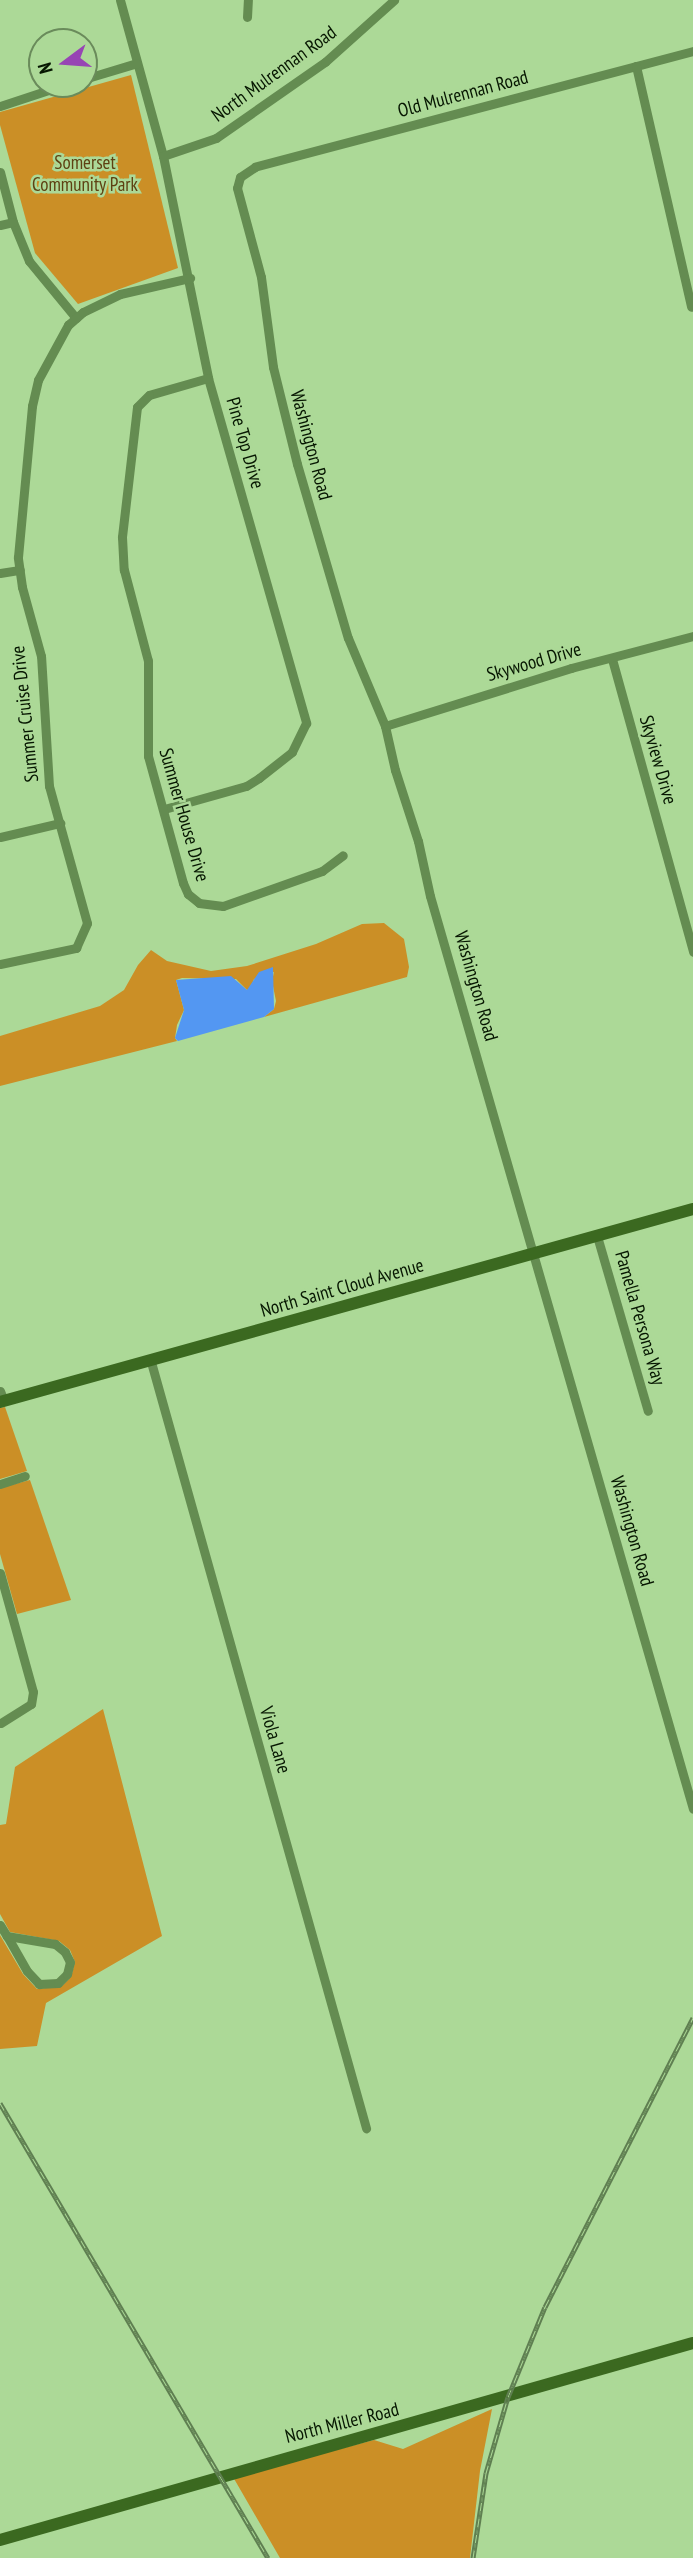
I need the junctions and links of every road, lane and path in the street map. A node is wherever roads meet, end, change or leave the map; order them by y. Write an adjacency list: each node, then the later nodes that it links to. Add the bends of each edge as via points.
1 (120, 0): 6 (street, Pine Top Drive)
2 (248, 0): 4 (street)
3 (394, 0): 11 (street, North Mulrennan Road, via 325,62 216,138)
4 (247, 17)
5 (693, 51): 7 (street, Old Mulrennan Road)
6 (137, 62): 8 (street); 11 (street, Pine Top Drive)
7 (636, 66): 13 (street, Old Mulrennan Road, via 268,163); 17 (street)
8 (98, 75)
9 (28, 97): 10 (street)
10 (0, 106)
11 (163, 156): 16 (street, Pine Top Drive)
12 (0, 172): 14 (street)
13 (243, 174): 24 (street, Washington Road, via 238,196 261,278 273,367 294,452 348,638)
14 (13, 222): 15 (street); 18 (street, via 36,272)
15 (0, 225)
16 (190, 278): 18 (street, Summer Cruise Drive, via 120,294); 19 (street, Pine Top Drive)
17 (691, 307)
18 (76, 318): 20 (street, Summer Cruise Drive, via 68,325 35,393)
19 (208, 378): 25 (street, Summer House Drive, via 149,395 137,407 132,424 121,550 148,661 146,741); 25 (street, Pine Top Drive, via 306,723 292,752 246,786)
20 (20, 570): 21 (street); 26 (street, Summer Cruise Drive, via 41,656 47,769)
21 (0, 573)
22 (693, 636): 23 (street, Skywood Drive)
23 (612, 659): 24 (street, Skywood Drive); 29 (street, Skyview Drive)
24 (385, 726): 33 (street, Washington Road)
25 (164, 810): 28 (street, Summer House Drive, via 183,883 192,899 210,906 223,906 322,871)
26 (60, 823): 27 (street); 30 (street, Summer Cruise Drive, via 83,908 85,933 76,948)
27 (0, 837)
28 (343, 855)
29 (693, 952)
30 (0, 964)
31 (693, 1209): 32 (street, North Saint Cloud Avenue)
32 (597, 1236): 33 (street, North Saint Cloud Avenue); 36 (street, Pamella Persona Way)
33 (534, 1253): 34 (street, North Saint Cloud Avenue); 41 (street, Washington Road)
34 (151, 1362): 35 (street, North Saint Cloud Avenue); 44 (street, Viola Lane)
35 (1, 1398)
36 (649, 1411)
37 (25, 1476): 38 (street)
38 (0, 1484)
39 (0, 1573): 40 (street, via 33,1692 30,1704)
40 (0, 1723)
41 (693, 1809)
42 (0, 1925): 43 (street)
43 (7, 1936): 43 (street, via 39,1984 58,1983 67,1974 70,1962 55,1944)
44 (366, 2128)
45 (693, 2343): 46 (street, North Miller Road)
46 (0, 2540)

